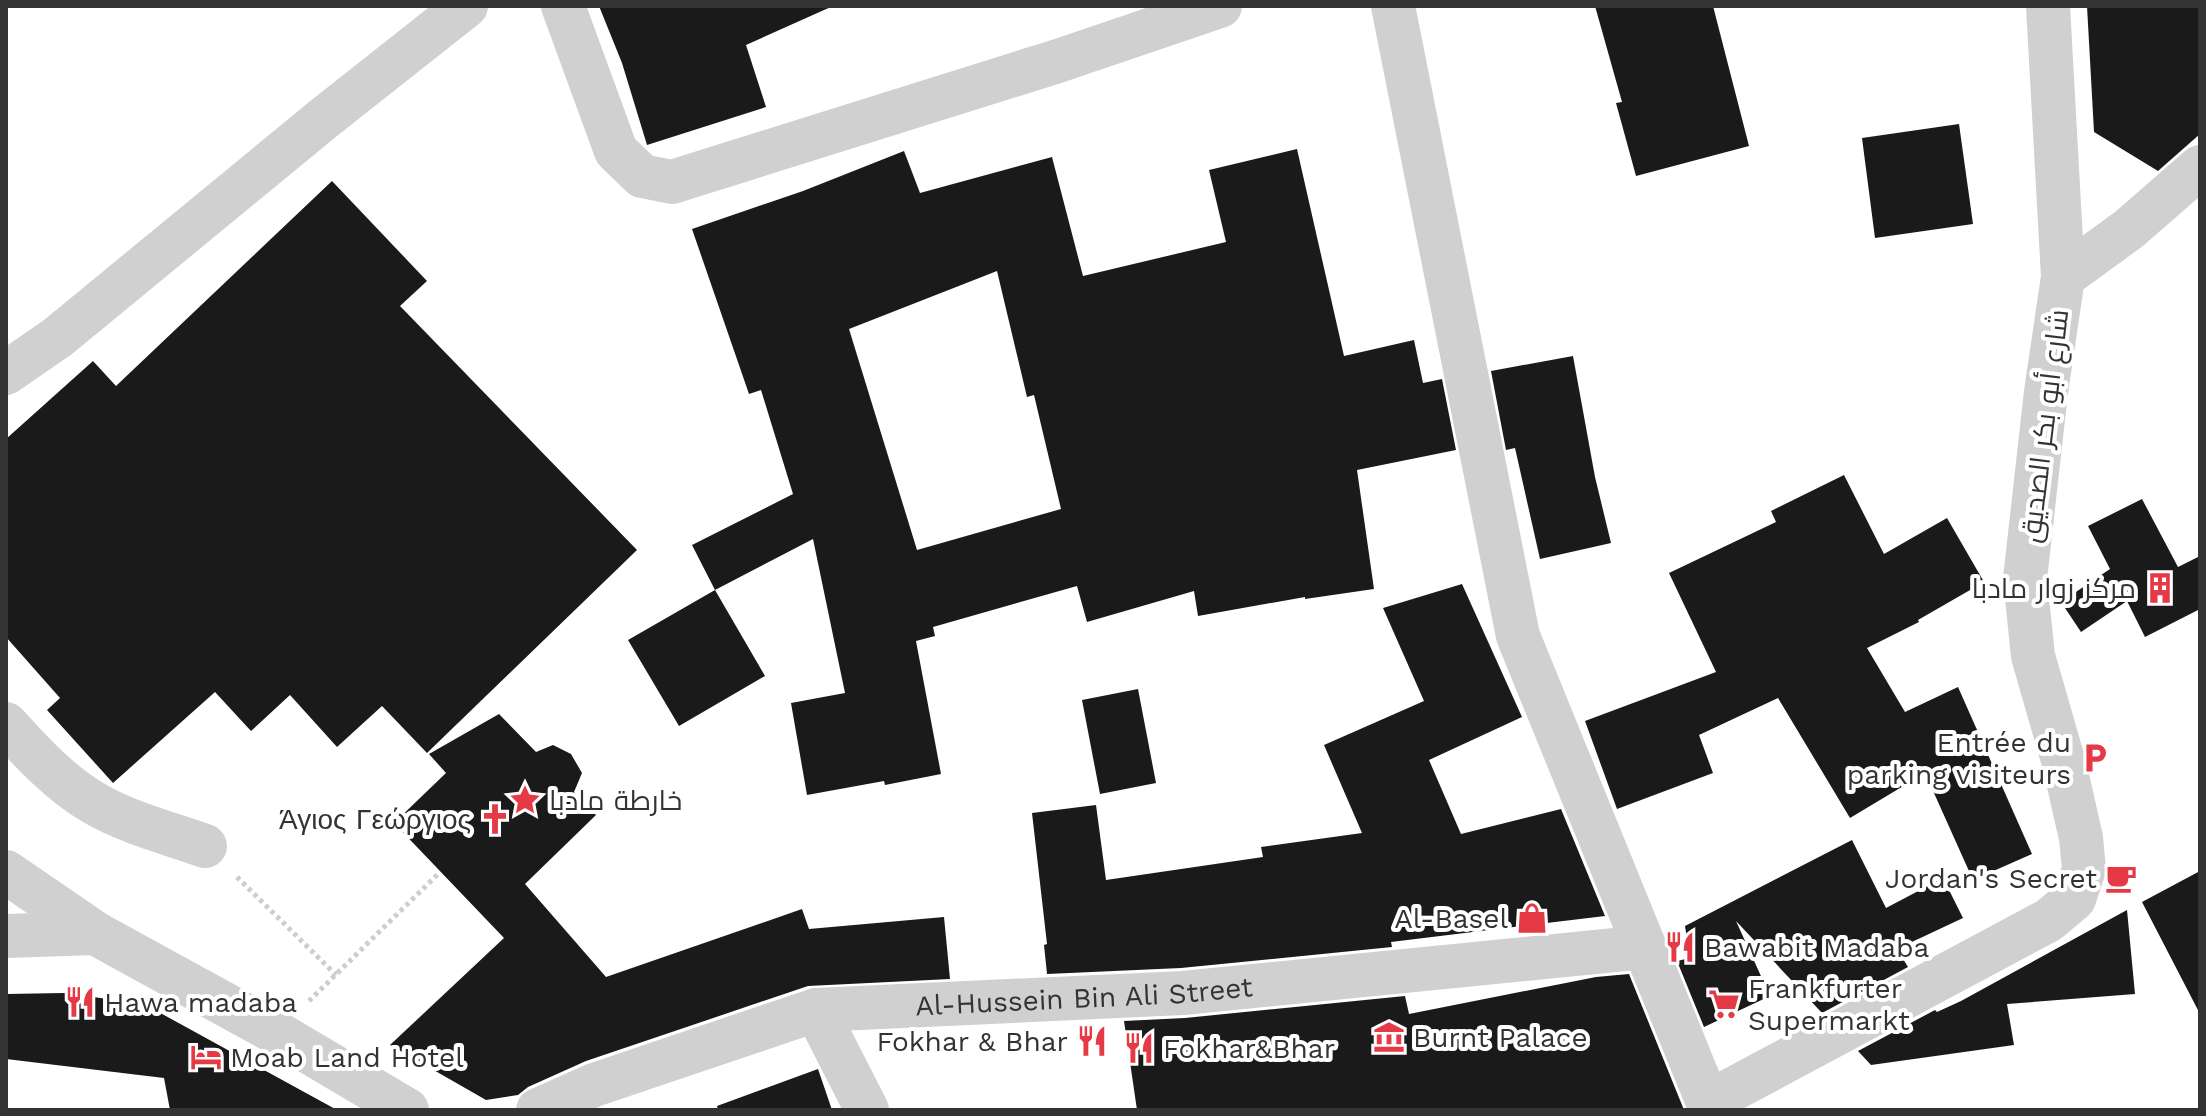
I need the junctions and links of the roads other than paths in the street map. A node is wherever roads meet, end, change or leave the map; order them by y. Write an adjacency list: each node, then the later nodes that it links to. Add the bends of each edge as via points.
1 (466, 6): 8 (street, via 58,337)
2 (563, 6): 3 (street, via 616,151 642,176 672,182)
3 (1220, 6)
4 (1393, 6): 14 (street, via 1518,636)
5 (2048, 6): 7 (street, شارع أبو بكر الصديق)
6 (2200, 167): 7 (street)
7 (2063, 277): 16 (street, شارع أبو بكر الصديق, via 2025,579 2033,656 2081,838 2084,869 2074,899 2049,920)
8 (6, 373)
9 (6, 724): 10 (street, via 93,802)
10 (205, 846)
11 (6, 872): 12 (street)
12 (95, 933): 13 (street); 17 (street)
13 (6, 936)
14 (1645, 947): 15 (street, Al-Hussein Bin Ali Street, via 1183,993); 16 (street)
15 (816, 1010): 18 (street, Al-Hussein Bin Ali Street, via 594,1085); 19 (street)
16 (1710, 1106)
17 (407, 1110)
18 (538, 1110)
19 (867, 1110)

